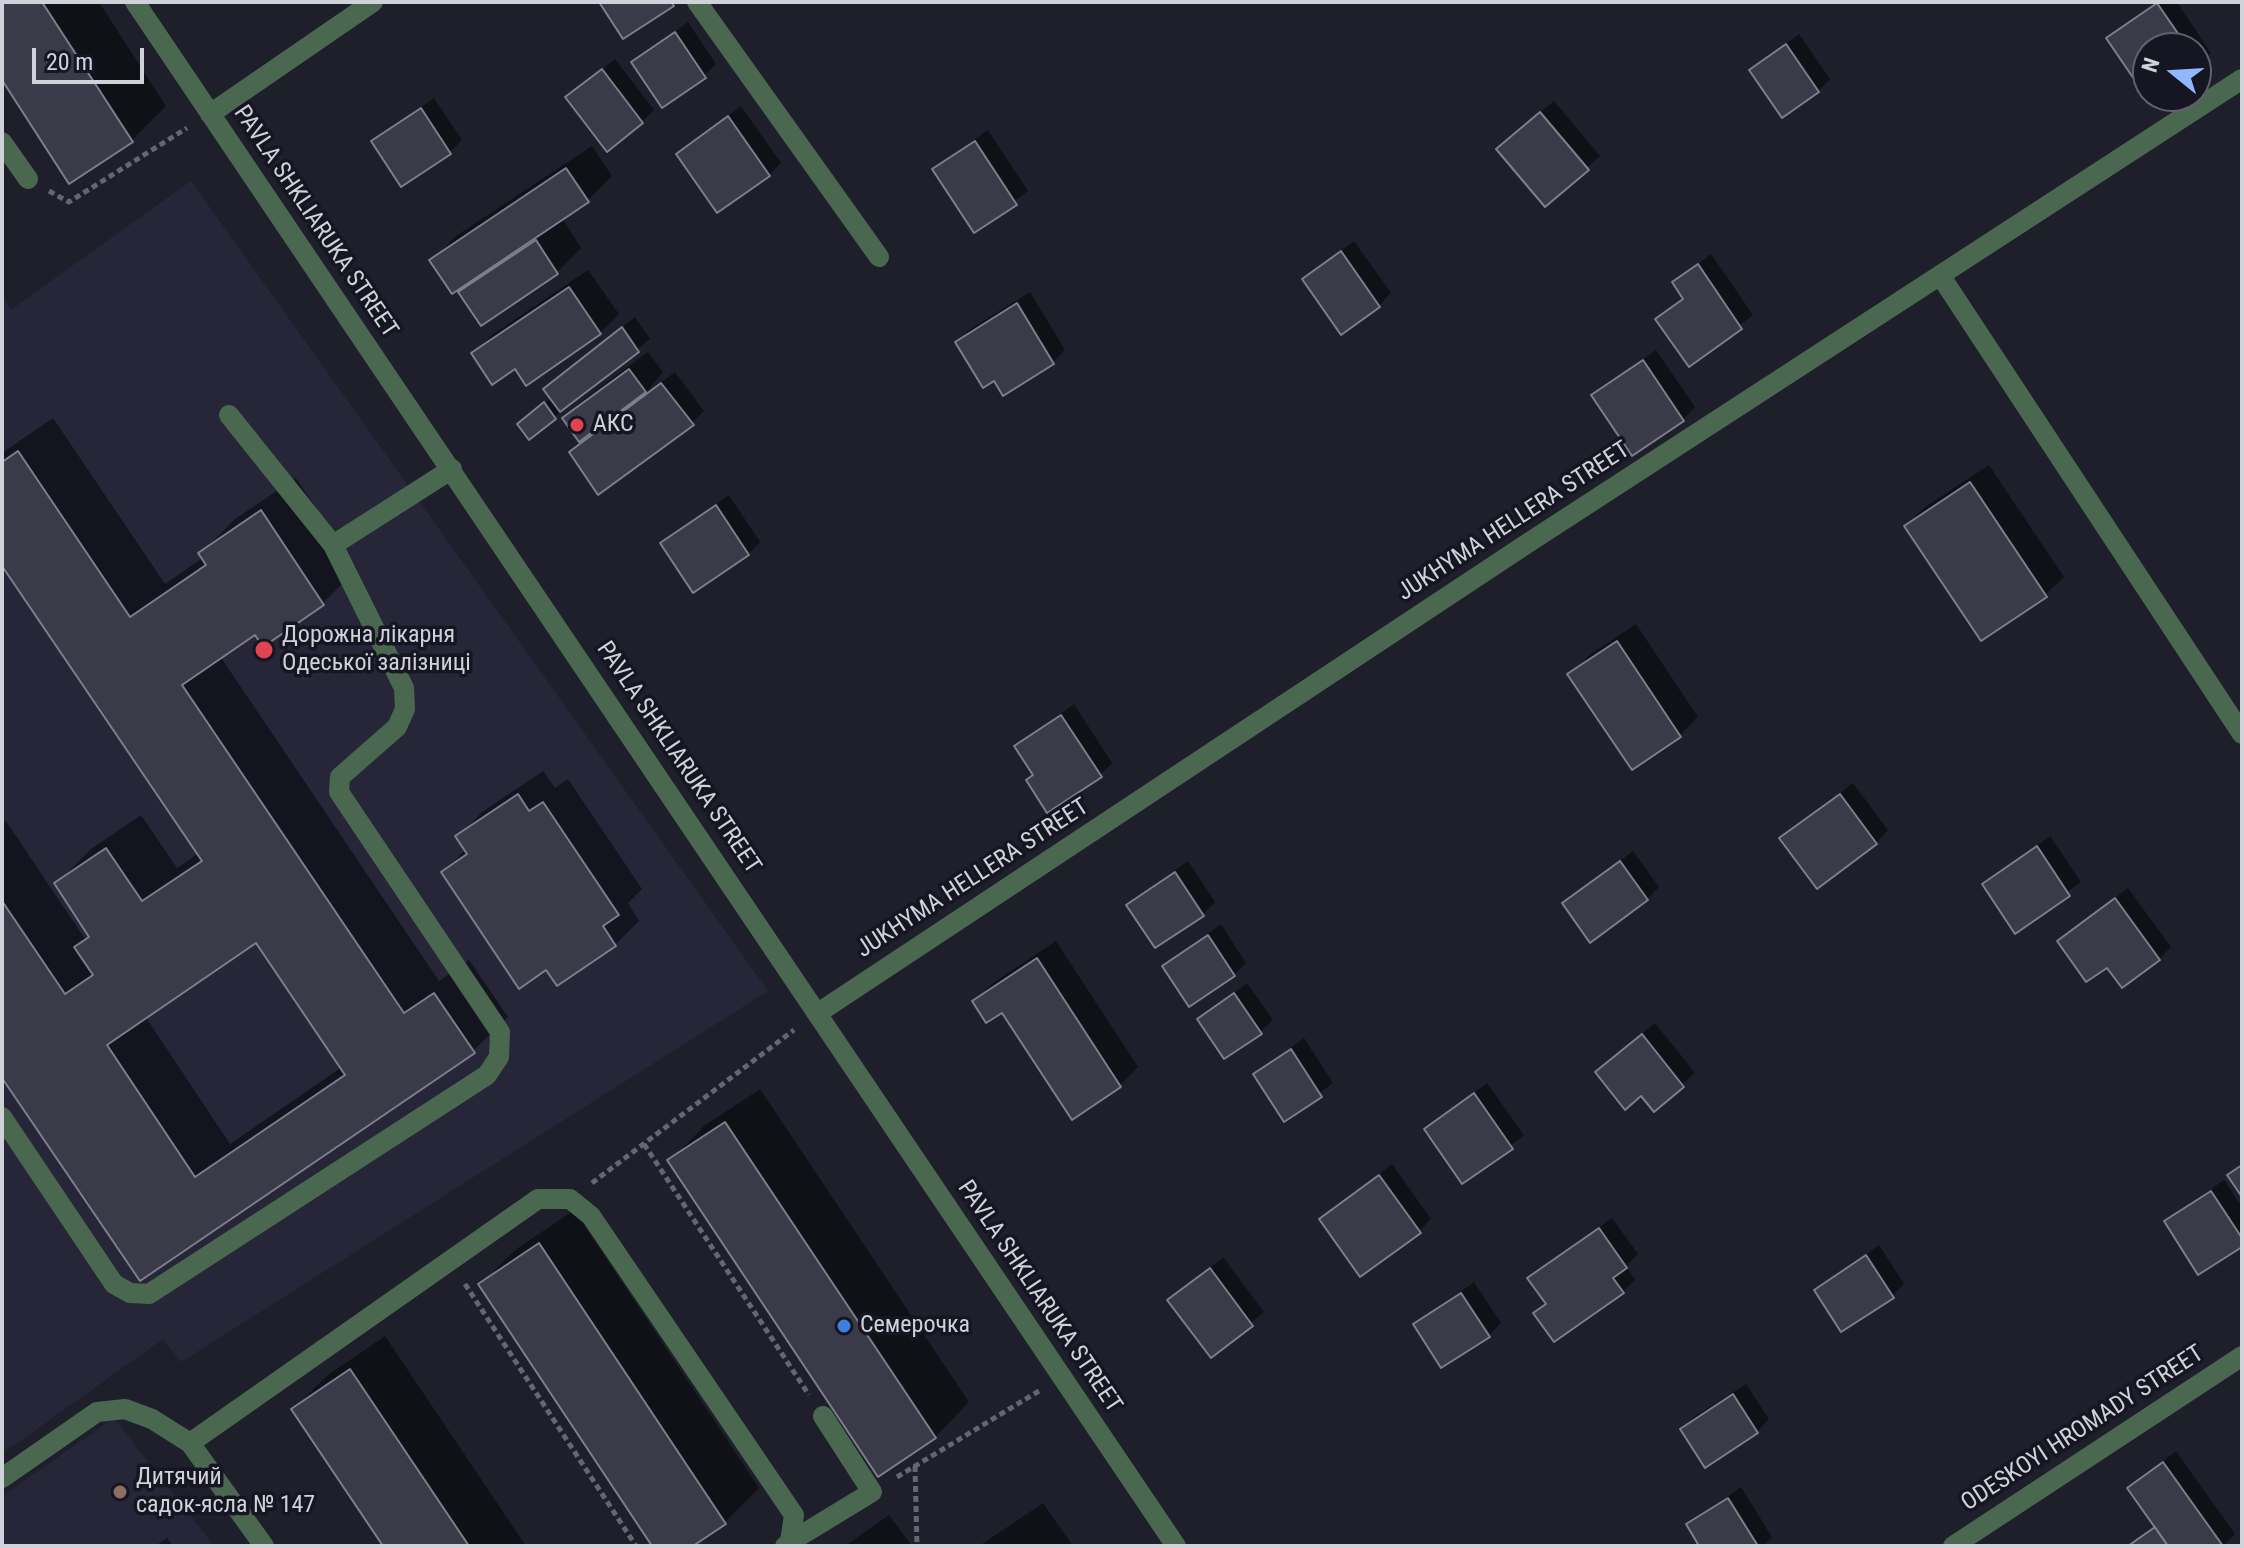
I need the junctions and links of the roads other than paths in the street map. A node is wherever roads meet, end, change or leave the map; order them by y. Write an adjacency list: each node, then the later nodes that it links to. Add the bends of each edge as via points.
1 (135, 2): 5 (street, PAVLA SHKLIARUKA STREET)
2 (373, 2): 5 (street)
3 (697, 2): 8 (street)
4 (2242, 79): 9 (street, JUKHYMA HELLERA STREET)
5 (210, 114): 11 (street, PAVLA SHKLIARUKA STREET)
6 (2, 142): 7 (street)
7 (28, 179)
8 (879, 257)
9 (1940, 275): 13 (street); 14 (street, JUKHYMA HELLERA STREET)
10 (229, 415): 12 (street)
11 (452, 469): 12 (street); 14 (street, PAVLA SHKLIARUKA STREET)
12 (333, 545): 15 (street, via 404,688 405,709 397,727 340,777 339,792 500,1032 499,1057 487,1075 149,1294 130,1293 114,1284)
13 (2242, 734)
14 (818, 1013): 22 (street, PAVLA SHKLIARUKA STREET)
15 (2, 1117)
16 (2242, 1356): 23 (street, ODESKOYI HROMADY STREET)
17 (823, 1416): 20 (street, via 872,1492)
18 (190, 1443): 19 (street, via 125,1409 97,1412); 20 (street, via 538,1199 570,1199 591,1216 794,1515); 21 (street)
19 (2, 1478)
20 (788, 1544)
21 (264, 1546)
22 (1176, 1546)
23 (1953, 1546)

